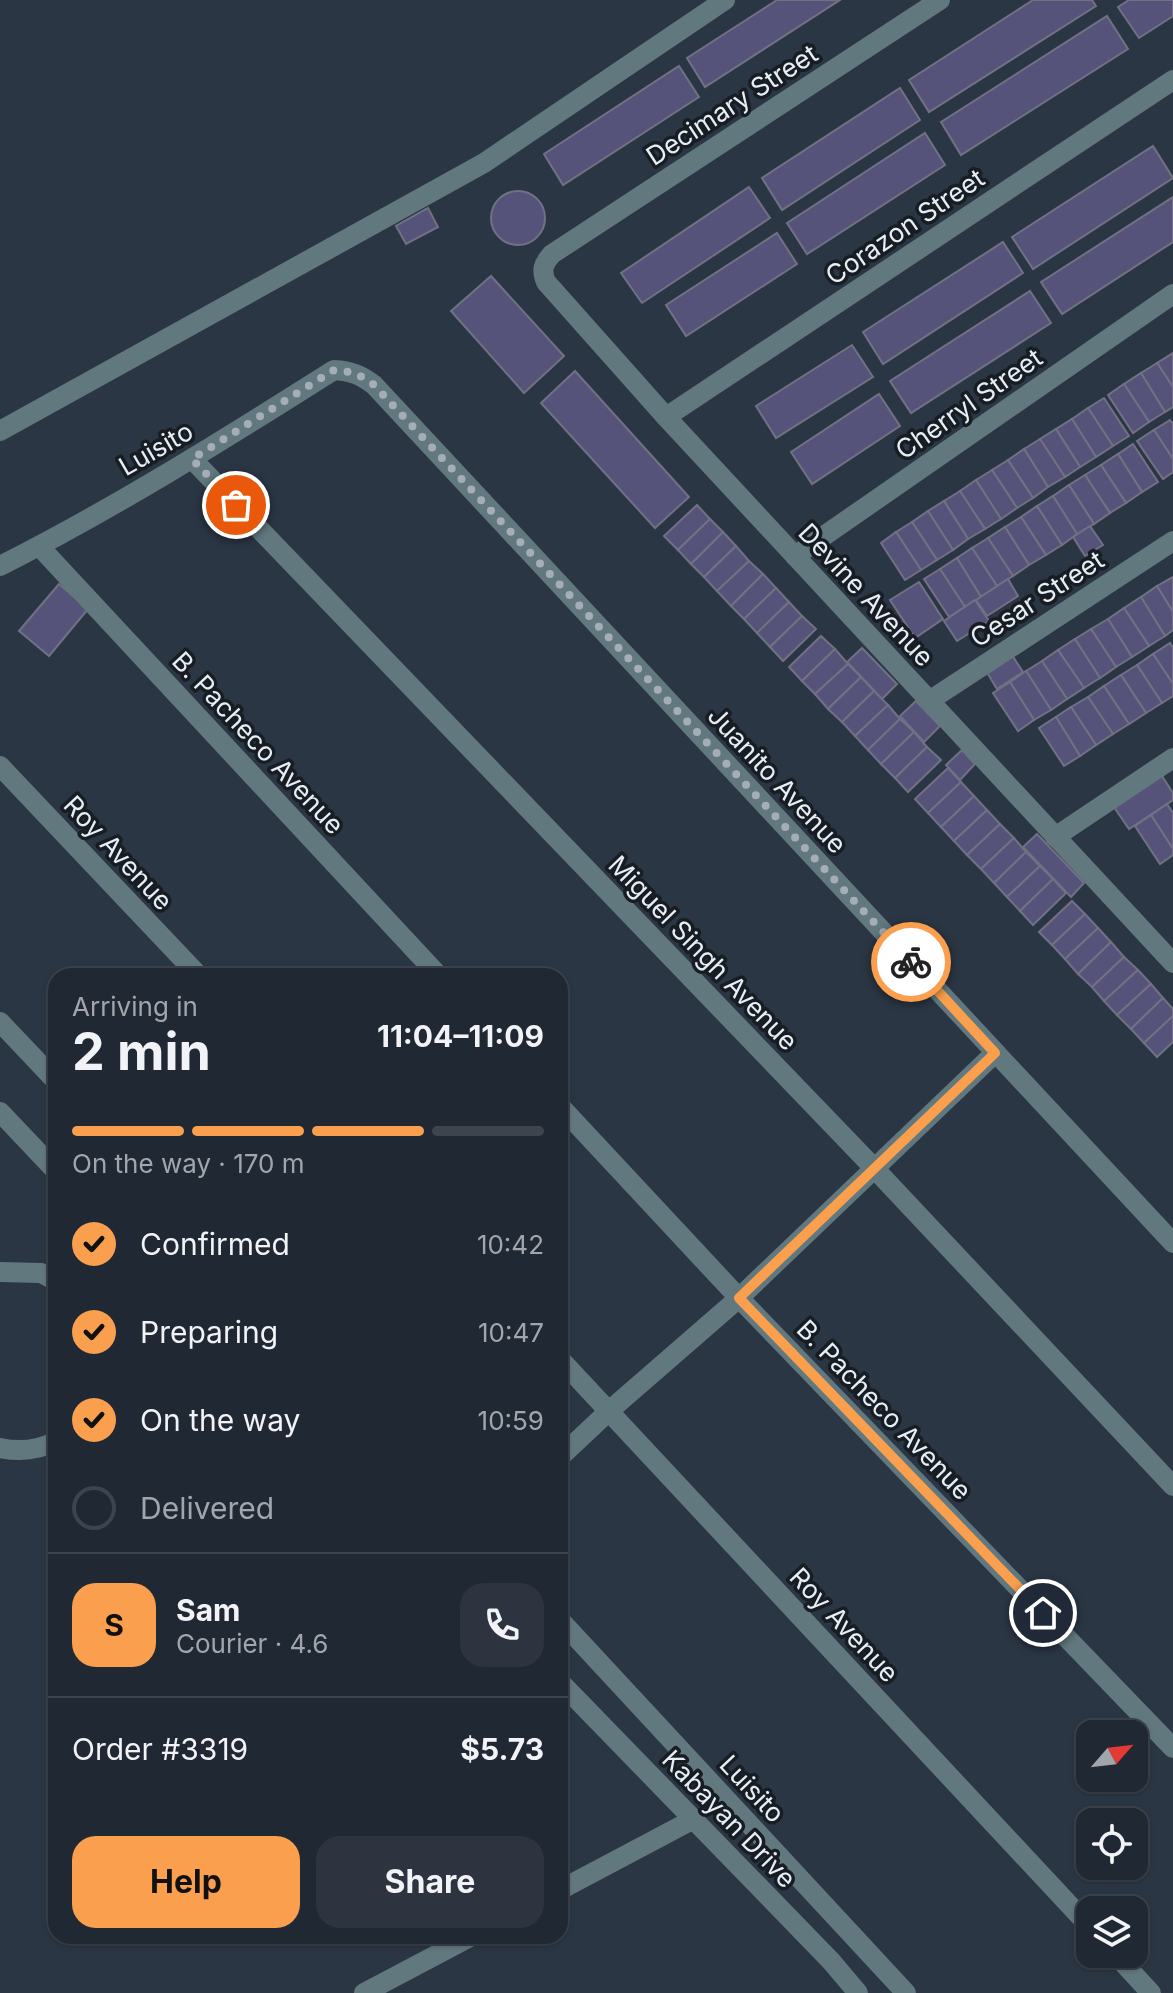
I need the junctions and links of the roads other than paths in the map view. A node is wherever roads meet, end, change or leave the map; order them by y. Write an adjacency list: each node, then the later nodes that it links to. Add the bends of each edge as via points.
1 (725, 0): 8 (street, via 484,163)
2 (940, 0): 4 (street, Decimary Street)
3 (1173, 80): 7 (street, Corazon Street)
4 (552, 254): 7 (street, Devine Avenue, via 544,263 546,282)
5 (1173, 294): 12 (street, Cherryl Street)
6 (334, 370): 9 (street, Luisito); 22 (street, Juanito Avenue, via 361,375 374,385)
7 (666, 417): 12 (street, Devine Avenue)
8 (0, 431)
9 (192, 459): 11 (street, Luisito); 27 (street, Miguel Singh Avenue)
10 (1173, 541): 14 (street, Cesar Street)
11 (39, 546): 13 (street, Luisito); 20 (street, B. Pacheco Avenue)
12 (795, 556): 14 (street, Devine Avenue)
13 (0, 566)
14 (929, 701): 17 (street, Devine Avenue)
15 (1173, 758): 17 (street)
16 (0, 766): 19 (street, Roy Avenue)
17 (1055, 837): 18 (street, Devine Avenue)
18 (1173, 963)
19 (191, 968)
20 (432, 968)
21 (0, 1022): 23 (street)
22 (995, 1053): 27 (street); 28 (street, Juanito Avenue)
23 (48, 1073)
24 (0, 1112): 26 (street)
25 (568, 1115): 31 (street, B. Pacheco Avenue)
26 (48, 1163)
27 (874, 1168): 31 (street); 37 (street, Miguel Singh Avenue)
28 (1173, 1243)
29 (0, 1272): 30 (street)
30 (48, 1277)
31 (739, 1298): 33 (street); 40 (street, B. Pacheco Avenue)
32 (568, 1367): 33 (street, Roy Avenue)
33 (609, 1411): 36 (street); 43 (street, Roy Avenue)
34 (48, 1445): 35 (street, via 15,1451)
35 (0, 1448)
36 (568, 1449)
37 (1173, 1486)
38 (568, 1629): 48 (street, Luisito)
39 (568, 1690): 41 (street, Kabayan Drive)
40 (1173, 1748)
41 (694, 1819): 42 (street); 47 (street, Kabayan Drive)
42 (568, 1886)
43 (1076, 1912)
44 (457, 1944): 46 (street)
45 (1128, 1968): 49 (street)
46 (364, 1993)
47 (858, 1993)
48 (906, 1993)
49 (1151, 1993)

